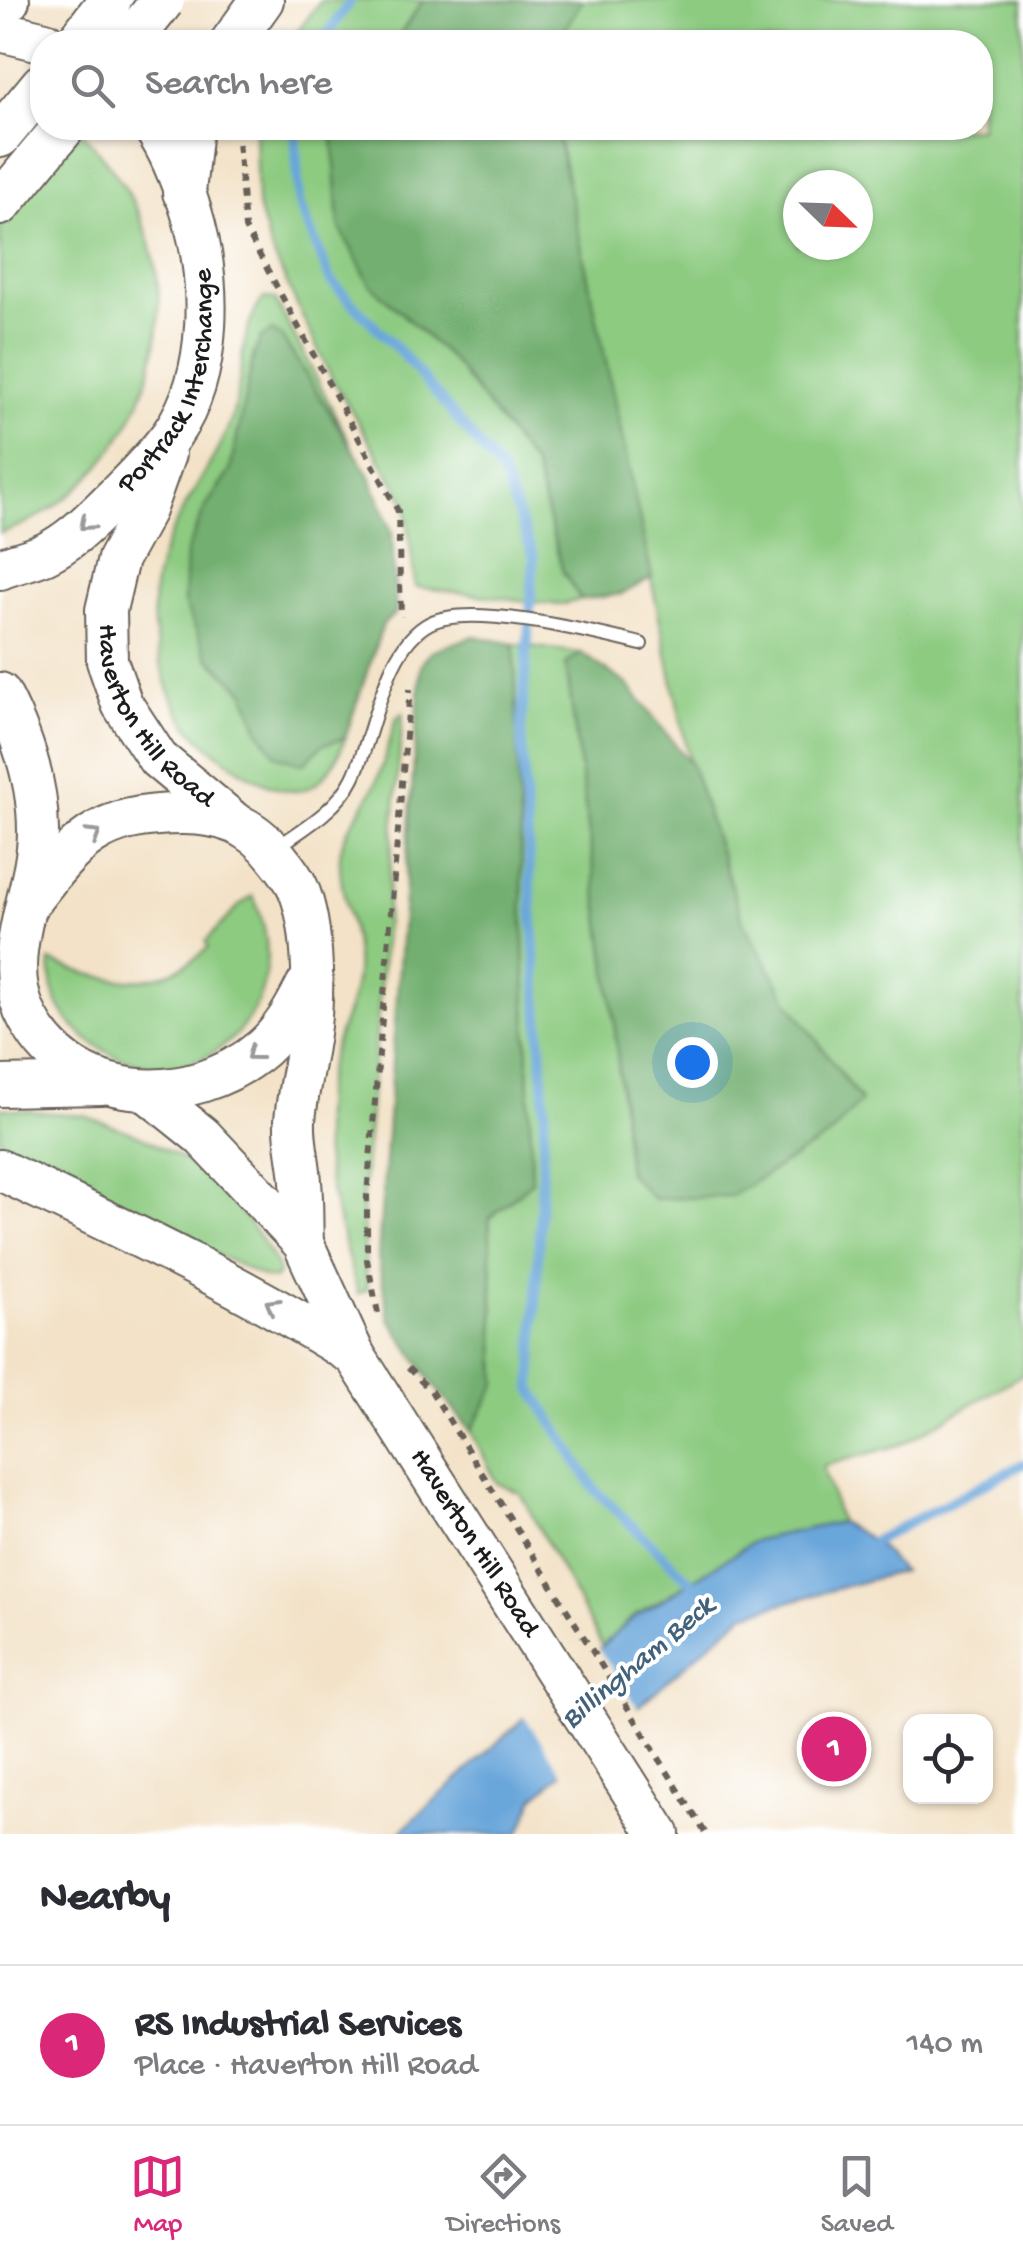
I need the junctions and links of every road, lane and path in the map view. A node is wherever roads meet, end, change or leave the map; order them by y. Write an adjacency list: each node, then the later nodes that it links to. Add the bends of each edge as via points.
1 (8, 0): 5 (highway)
2 (110, 0): 6 (highway, bridge)
3 (164, 0): 7 (highway, bridge)
4 (262, 0): 8 (highway)
5 (0, 4)
6 (87, 30)
7 (140, 30)
8 (241, 30)
9 (0, 32): 10 (main road)
10 (30, 39)
11 (30, 100): 12 (highway)
12 (0, 136)
13 (53, 140): 17 (highway)
14 (163, 140): 16 (main road, Portrack Interchange)
15 (190, 140): 16 (highway)
16 (184, 192): 18 (main road, Portrack Interchange, via 198,236 206,332 196,379)
17 (0, 204)
18 (173, 432): 19 (main road, Portrack Interchange, one-way to 19, via 81,531); 22 (main road, Haverton Hill Road, via 145,510 118,559 106,610 107,661 122,704 158,759)
19 (0, 569)
20 (641, 644): 23 (lane, via 467,615 430,623 405,644 352,780 312,823)
21 (0, 693): 24 (main road, via 21,734 38,832)
22 (230, 820): 23 (main road); 24 (main road, one-way to 22, via 68,851 103,828 164,814)
23 (272, 851): 25 (main road, via 297,884 310,924)
24 (15, 928): 26 (main road, via 16,976 38,1036 76,1072)
25 (311, 978): 28 (main road, one-way to 28, via 286,1024 233,1069); 30 (main road, Haverton Hill Road, via 294,1128)
26 (102, 1084): 27 (main road); 28 (main road)
27 (0, 1086)
28 (146, 1091): 30 (main road, Haverton Hill Road, via 202,1136)
29 (0, 1170): 31 (main road, one-way to 29, via 210,1271)
30 (303, 1244): 31 (main road, Haverton Hill Road)
31 (355, 1356): 33 (main road, Haverton Hill Road)
32 (399, 1359): 34 (path, via 431,1392)
33 (659, 1834)
34 (706, 1834)

